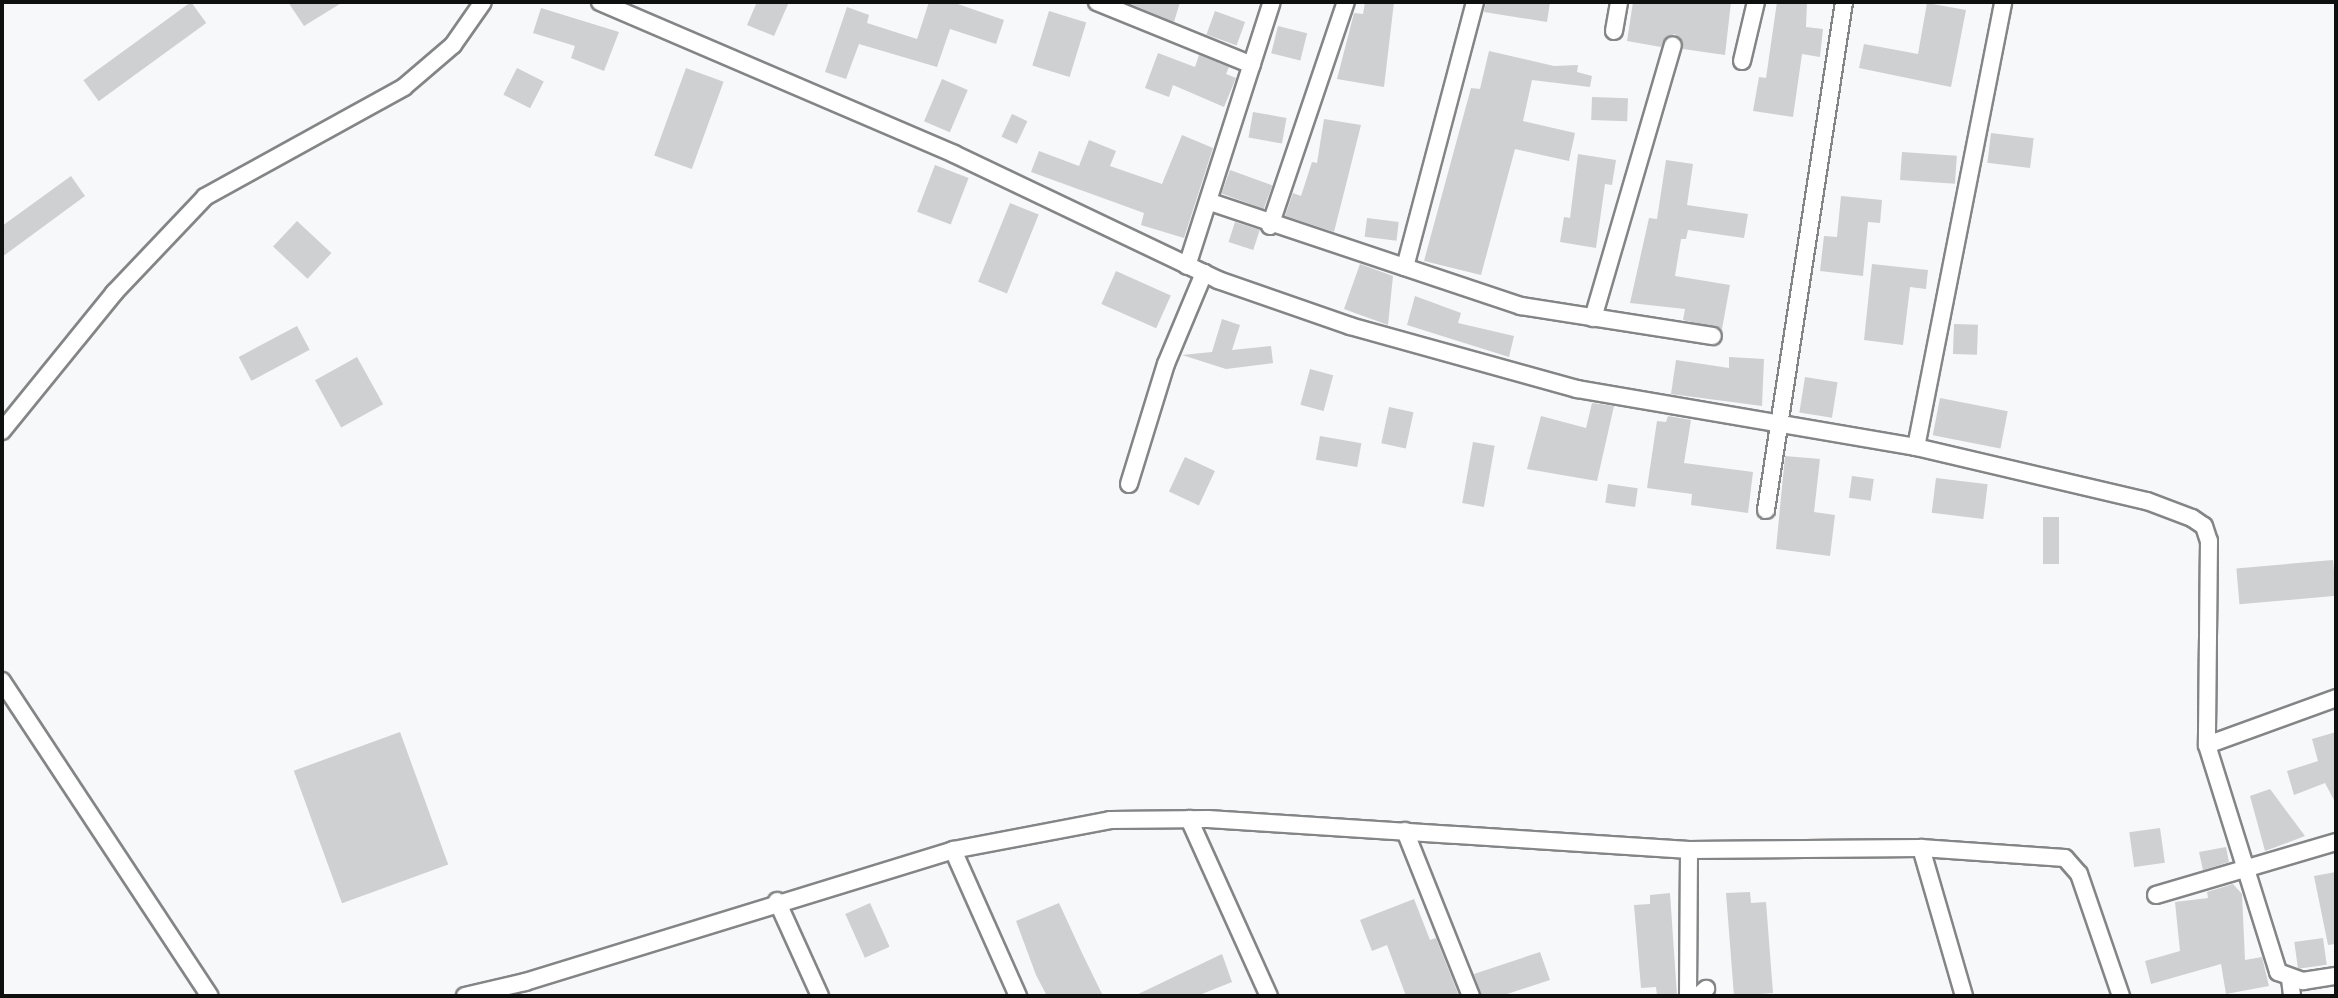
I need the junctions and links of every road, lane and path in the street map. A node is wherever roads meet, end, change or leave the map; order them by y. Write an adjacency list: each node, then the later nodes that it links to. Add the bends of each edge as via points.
1 (483, 2): 23 (street, via 453,45 404,87 205,197 114,293)
2 (600, 2): 17 (street, via 954,154)
3 (1097, 2): 14 (street)
4 (1272, 2): 14 (street)
5 (1346, 2): 16 (street)
6 (1475, 2): 18 (street)
7 (1619, 2): 11 (street)
8 (1756, 2): 13 (street)
9 (1844, 2): 22 (street)
10 (2003, 2): 24 (street)
11 (1614, 31)
12 (1673, 45): 20 (street)
13 (1742, 61)
14 (1252, 65): 15 (street)
15 (1210, 202): 16 (street); 17 (street)
16 (1270, 226): 18 (street)
17 (1187, 266): 19 (street)
18 (1405, 267): 20 (street, via 1521,306)
19 (1204, 273): 22 (street, via 1350,326 1577,389); 25 (street, via 1166,364)
20 (1593, 318): 21 (street)
21 (1713, 336)
22 (1780, 424): 24 (street); 26 (street)
23 (2, 431)
24 (1916, 447): 29 (street, via 2147,501 2204,526 2209,541)
25 (1129, 484)
26 (1766, 510)
27 (2, 681): 41 (street)
28 (2336, 698): 29 (street)
29 (2207, 745): 36 (street)
30 (1189, 819): 31 (street); 34 (street, via 1110,820); 45 (street)
31 (1405, 831): 35 (street); 46 (street)
32 (2336, 842): 36 (street)
33 (1921, 848): 35 (street); 48 (street); 49 (street, via 2065,858 2079,874)
34 (953, 850): 38 (street); 44 (street)
35 (1689, 850): 47 (street)
36 (2245, 867): 37 (street); 40 (street, via 2278,972)
37 (2156, 895)
38 (777, 901): 42 (street, via 525,982); 43 (street)
39 (2336, 976): 40 (street)
40 (2291, 987)
41 (210, 996)
42 (465, 996)
43 (820, 996)
44 (1018, 996)
45 (1269, 996)
46 (1471, 996)
47 (1688, 996)
48 (1964, 996)
49 (2121, 996)

